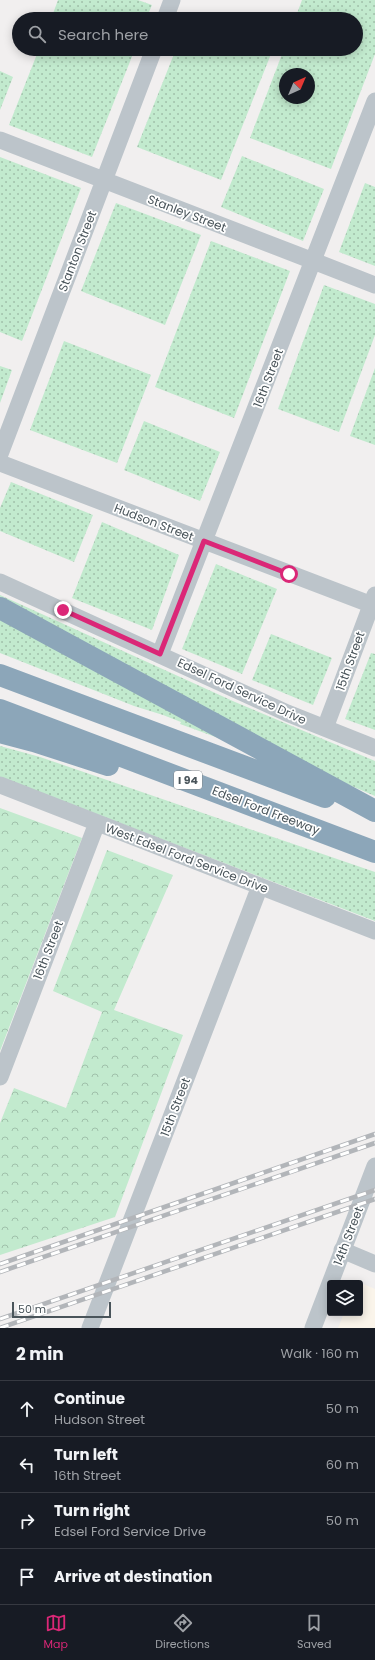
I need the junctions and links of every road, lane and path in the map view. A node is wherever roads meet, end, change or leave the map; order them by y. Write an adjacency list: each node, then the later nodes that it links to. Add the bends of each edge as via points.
1 (172, 0): 2 (street)
2 (168, 12)
3 (151, 56): 6 (street, Stanton Street)
4 (375, 101): 7 (street, 16th Street)
5 (0, 140): 6 (street, Stanley Street)
6 (104, 181): 7 (street, Stanley Street); 9 (street, Stanton Street)
7 (313, 260): 8 (street, Stanley Street); 11 (street, 16th Street)
8 (375, 285)
9 (0, 454)
10 (0, 463): 11 (street, Hudson Street)
11 (204, 541): 13 (street, Hudson Street); 15 (street, 16th Street)
12 (0, 582): 15 (street, Edsel Ford Service Drive)
13 (374, 602): 18 (street, 15th Street)
14 (0, 608): 22 (highway)
15 (160, 654): 18 (street, Edsel Ford Service Drive)
16 (0, 675): 23 (highway)
17 (0, 710): 24 (highway, Edsel Ford Freeway / I 94)
18 (325, 728): 20 (street, Edsel Ford Service Drive)
19 (0, 732): 24 (highway, via 114,767 224,809)
20 (375, 748)
21 (0, 785): 25 (street, West Edsel Ford Service Drive)
22 (375, 811)
23 (375, 815)
24 (285, 816): 26 (highway, Edsel Ford Freeway / I 94)
25 (97, 823): 27 (street, West Edsel Ford Service Drive); 29 (street, 16th Street)
26 (375, 852)
27 (260, 886): 28 (street, West Edsel Ford Service Drive); 33 (street, 15th Street)
28 (375, 931)
29 (0, 1077)
30 (375, 1166): 31 (street, 14th Street)
31 (342, 1250): 32 (street); 34 (street, 14th Street)
32 (375, 1264)
33 (90, 1328)
34 (313, 1328)

